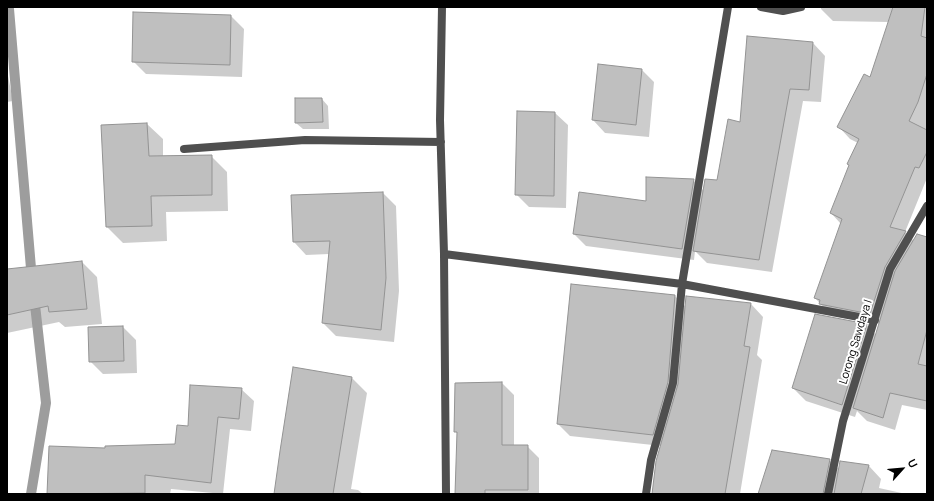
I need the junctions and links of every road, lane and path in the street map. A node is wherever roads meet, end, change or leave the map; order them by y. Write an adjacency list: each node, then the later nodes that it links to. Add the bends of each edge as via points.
1 (442, 7): 5 (street)
2 (728, 7): 9 (street)
3 (761, 7): 4 (street, via 783,11)
4 (801, 7)
5 (441, 142): 6 (street, via 305,140); 8 (street)
6 (184, 149)
7 (927, 206): 10 (street, Lorong Sawdaya I, via 890,269)
8 (444, 254): 9 (street); 11 (street)
9 (682, 284): 10 (street); 12 (street, via 673,383 651,460)
10 (874, 320): 13 (street, Lorong Sawdaya I, via 843,421)
11 (446, 494)
12 (646, 494)
13 (828, 494)

